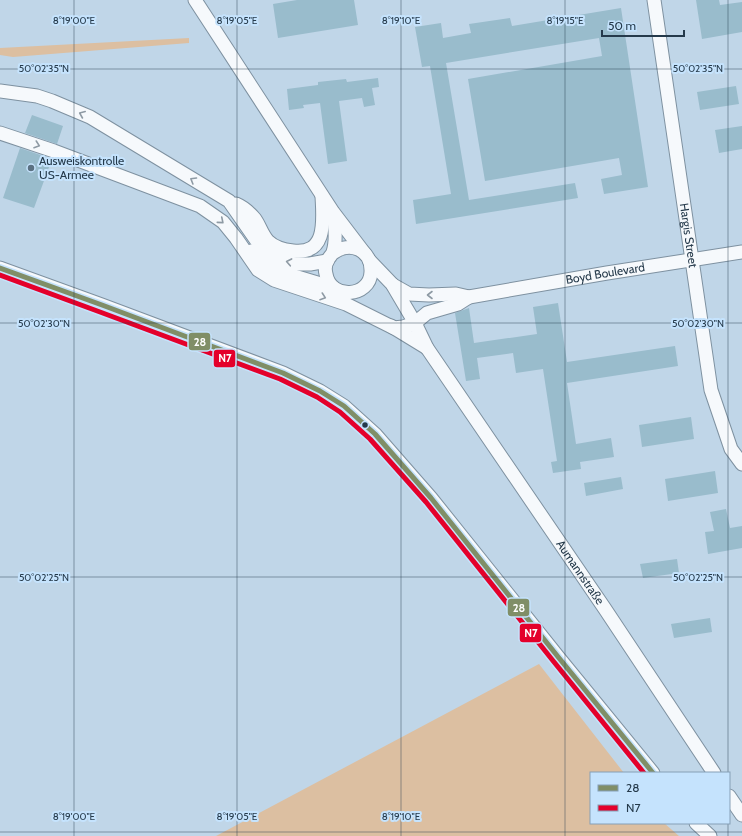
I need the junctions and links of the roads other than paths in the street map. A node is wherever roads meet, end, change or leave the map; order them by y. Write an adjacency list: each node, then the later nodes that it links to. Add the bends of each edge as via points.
1 (195, 0): 5 (street)
2 (654, 0): 12 (street, Hargis Street)
3 (0, 91): 6 (street, one-way to 3, via 90,117 37,96)
4 (0, 133): 8 (street, one-way to 8, via 200,206 223,222)
5 (322, 196): 6 (street, via 322,233 311,249 300,252 287,251 272,244 242,206); 7 (street)
6 (229, 201): 10 (street, one-way to 6, via 310,264 296,264 271,256 257,243)
7 (333, 212): 10 (street, via 336,228); 11 (street)
8 (236, 238): 15 (street, via 266,264 284,273); 19 (street, one-way to 19, via 258,270 274,280 346,304)
9 (742, 252): 12 (street, Boyd Boulevard)
10 (330, 257): 11 (street, via 339,249 352,247); 15 (street, via 325,268 326,276)
11 (367, 257): 14 (street); 16 (street, via 372,267 369,282)
12 (692, 260): 17 (street, Boyd Boulevard); 21 (street, Hargis Street, via 711,390 731,449)
13 (0, 268): 22 (street, via 283,373 344,406 375,434 431,498)
14 (392, 284): 17 (street, Boyd Boulevard, one-way to 14, via 456,294 408,294); 18 (street, Aumannstraße)
15 (334, 288): 16 (street)
16 (351, 293): 19 (street)
17 (469, 297): 18 (street, Boyd Boulevard, via 458,304 427,313)
18 (416, 323): 19 (street); 20 (street, Aumannstraße)
19 (394, 328): 20 (street)
20 (427, 348): 23 (street, Aumannstraße)
21 (742, 464)
22 (652, 772)
23 (713, 772)
24 (730, 797): 25 (street)
25 (742, 814)
26 (697, 824): 27 (street)
27 (710, 836)

